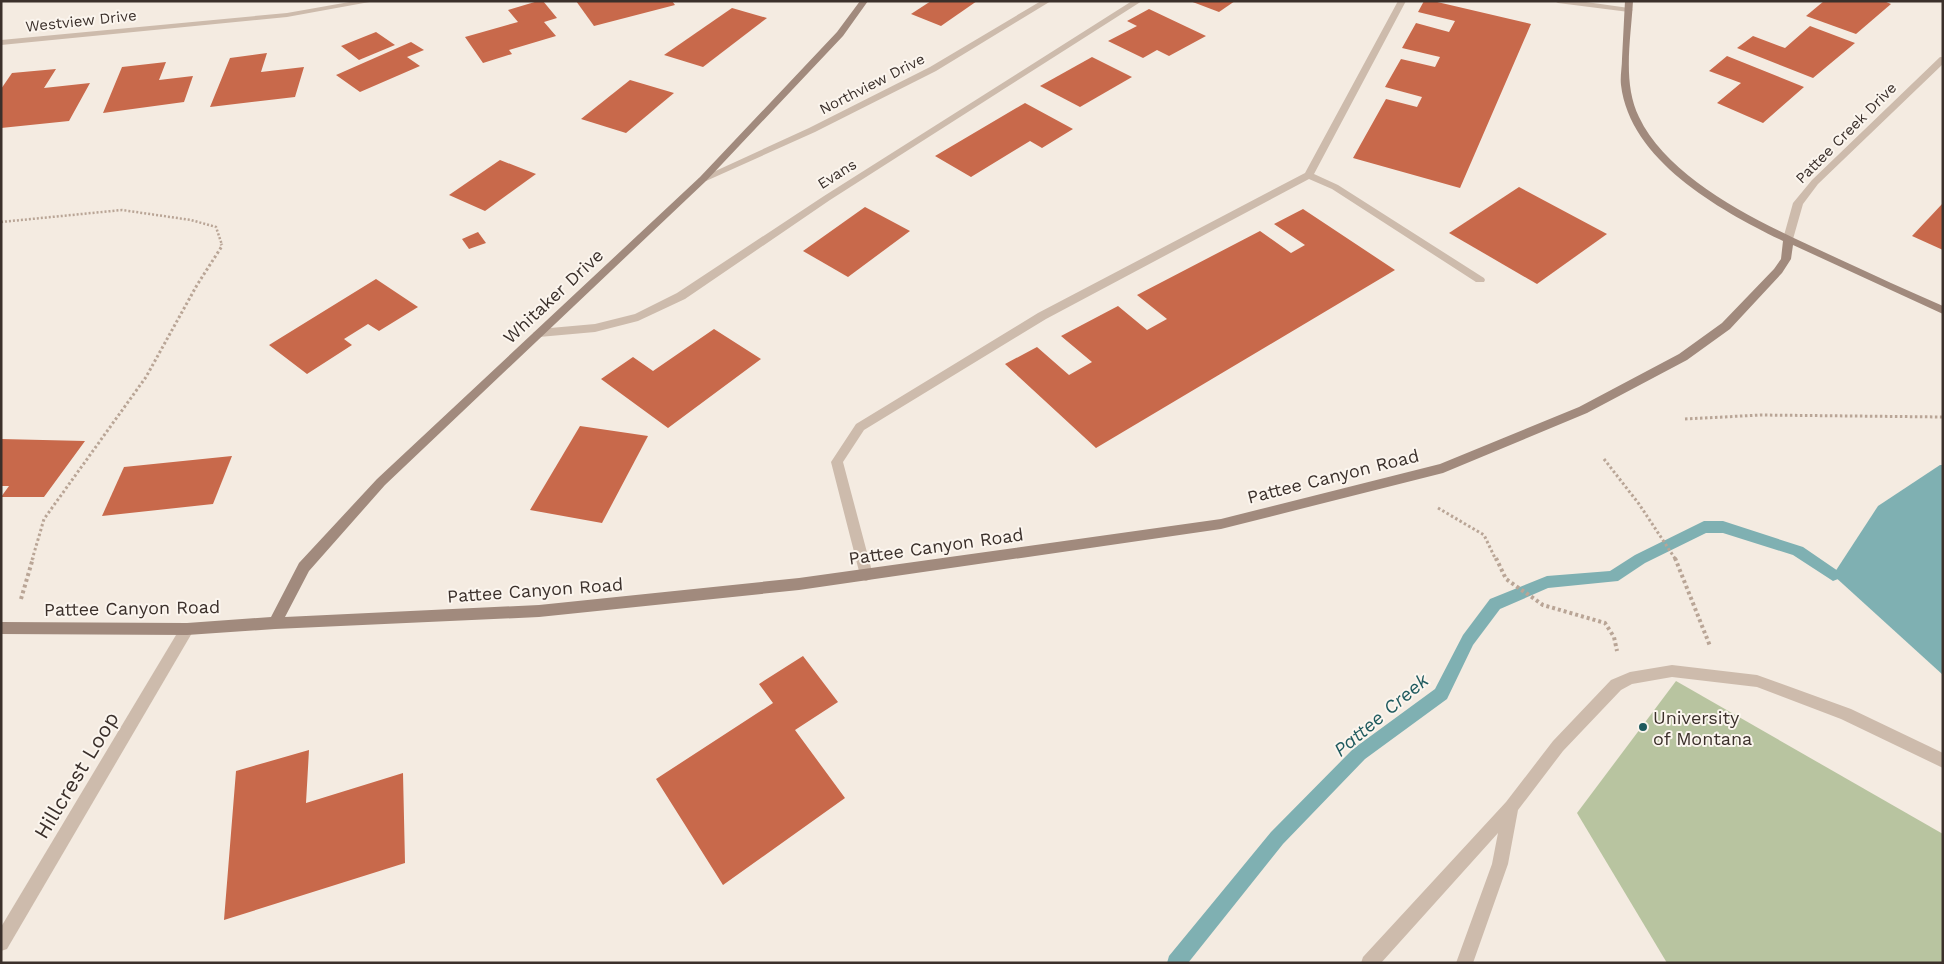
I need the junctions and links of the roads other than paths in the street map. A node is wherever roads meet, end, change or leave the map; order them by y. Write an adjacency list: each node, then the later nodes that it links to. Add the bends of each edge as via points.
1 (371, 1): 8 (street, Westview Drive, via 287,15)
2 (864, 1): 11 (street, Whitaker Drive, via 840,34)
3 (1047, 1): 11 (street, Northview Drive, via 933,69 812,130)
4 (1138, 1): 15 (street, Evans, via 827,198 681,296 638,317 594,328)
5 (1402, 1): 10 (street)
6 (1558, 1): 7 (street)
7 (1629, 6): 12 (street, via 1626,99 1647,138 1684,178 1725,206)
8 (1, 43)
9 (1943, 58): 12 (street, Pattee Creek Drive, via 1801,198)
10 (1309, 175): 13 (street, via 1335,187); 16 (street, via 1042,316 860,427 837,462)
11 (703, 179): 15 (street, Whitaker Drive)
12 (1788, 240): 14 (street); 16 (street, Pattee Canyon Road, via 1786,259 1778,272 1726,326 1682,357 1583,410 1443,468 1221,524)
13 (1480, 280)
14 (1943, 310)
15 (538, 333): 17 (street, Whitaker Drive, via 381,482 331,535 304,567)
16 (866, 575): 17 (street, Pattee Canyon Road, via 539,611)
17 (275, 623): 19 (street, Pattee Canyon Road)
18 (7, 628): 19 (street, Pattee Canyon Road)
19 (187, 629): 22 (street, Hillcrest Loop)
20 (1943, 761): 21 (street, via 1846,714 1757,681 1672,671 1630,678 1616,686 1558,746)
21 (1511, 807): 23 (street); 24 (street, via 1500,864)
22 (1, 943)
23 (1369, 963)
24 (1464, 963)

